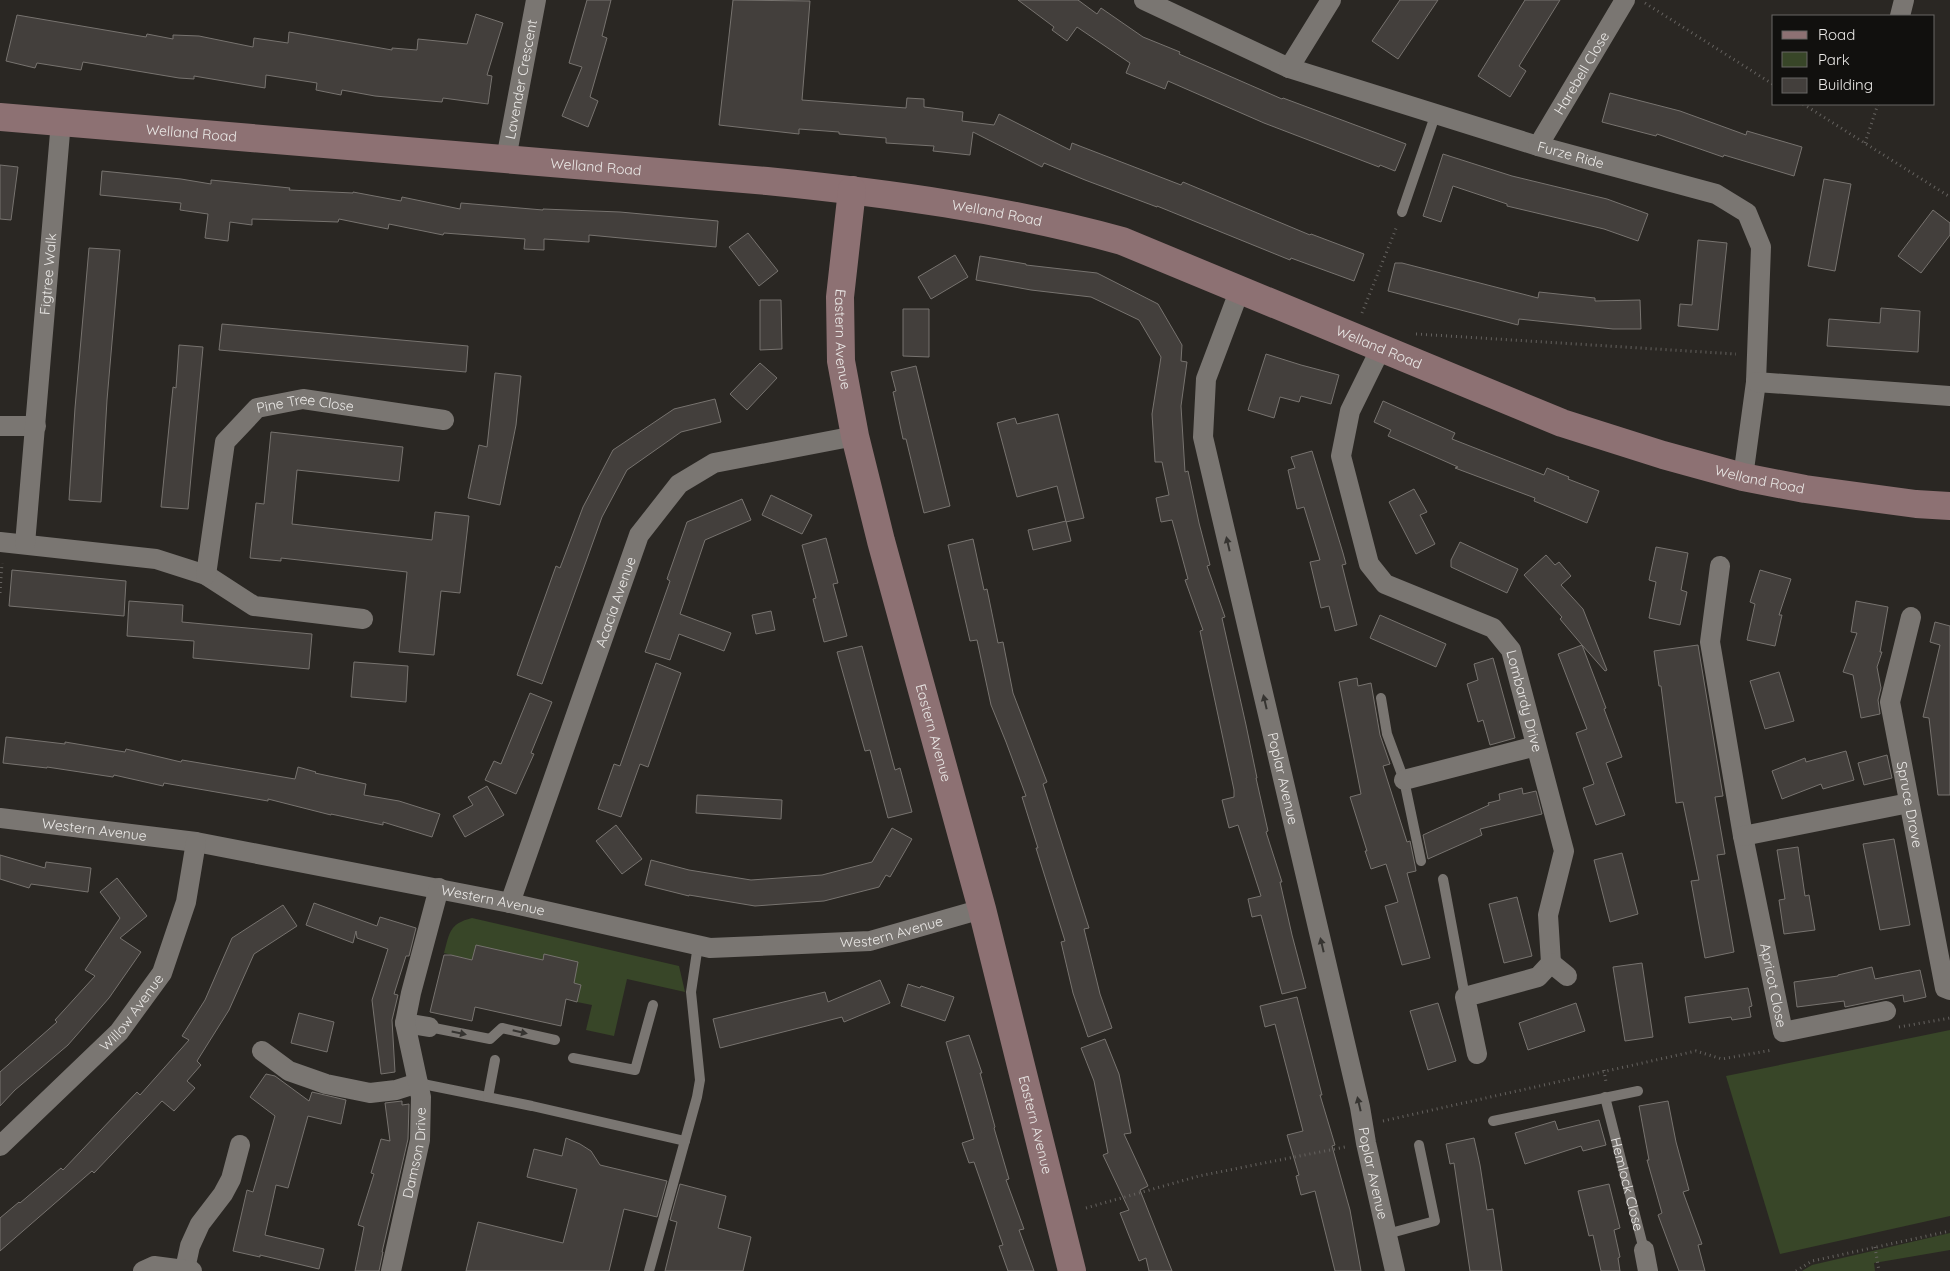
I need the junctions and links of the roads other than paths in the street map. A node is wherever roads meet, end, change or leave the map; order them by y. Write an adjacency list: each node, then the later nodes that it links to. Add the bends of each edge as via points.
1 (536, 0): 12 (street, Lavender Crescent)
2 (1144, 0): 7 (street, Furze Ride)
3 (1331, 0): 7 (street)
4 (1624, 0): 11 (street, Harebell Close)
5 (1904, 0): 6 (street)
6 (1900, 15)
7 (1289, 68): 8 (street, Furze Ride)
8 (1436, 114): 11 (street, Furze Ride); 14 (lane)
9 (0, 117): 10 (street, Welland Road)
10 (60, 121): 12 (street, Welland Road); 21 (street, Figtree Walk)
11 (1538, 146): 17 (street, Furze Ride, via 1716,194 1747,213 1761,246)
12 (506, 159): 13 (street, Welland Road)
13 (852, 190): 15 (street, Welland Road, via 939,202 1090,232 1122,241); 22 (street, Eastern Avenue, via 840,297 841,361)
14 (1402, 212)
15 (1240, 289): 16 (street, Welland Road, via 1345,330); 66 (street, Poplar Avenue, one-way to 15, via 1203,437 1206,380)
16 (1381, 348): 23 (street, Welland Road, via 1562,423); 32 (street, Lombardy Drive, via 1350,411 1341,456 1369,564 1385,584 1494,628 1511,650)
17 (1756, 382): 18 (street); 23 (street, Furze Ride)
18 (1950, 396)
19 (444, 420): 28 (street, Pine Tree Close, via 303,399 257,408 225,442)
20 (0, 426): 21 (street)
21 (36, 426): 26 (street, Figtree Walk)
22 (855, 436): 41 (street, Acacia Avenue, via 714,463 679,484 639,536); 42 (street, Eastern Avenue)
23 (1743, 477): 24 (street, Welland Road, via 1805,489)
24 (1950, 506)
25 (2, 542): 26 (street)
26 (25, 544): 28 (street, via 156,559)
27 (1720, 566): 36 (street, Apricot Close, via 1710,642)
28 (206, 575): 30 (street, via 254,606)
29 (1911, 617): 34 (street, Spruce Drove, via 1890,702)
30 (364, 619)
31 (1381, 698): 33 (lane, via 1387,734)
32 (1536, 746): 33 (street); 44 (street, Lombardy Drive, via 1564,850 1548,915)
33 (1404, 780): 38 (lane)
34 (1910, 803): 36 (street); 46 (street, Spruce Drove, via 1945,988)
35 (0, 818): 37 (street, Western Avenue)
36 (1744, 836): 49 (street, Apricot Close, via 1783,1032)
37 (196, 842): 40 (street, Western Avenue); 65 (street, Willow Avenue, via 186,902 162,973 119,1032)
38 (1421, 861)
39 (1443, 879): 47 (lane)
40 (439, 888): 41 (street, Western Avenue); 50 (street, Damson Drive)
41 (510, 903): 43 (street, Western Avenue)
42 (982, 909): 43 (street, Western Avenue, via 870,941 710,948); 72 (street, Eastern Avenue)
43 (698, 945): 62 (lane, via 691,992 700,1080)
44 (1551, 963): 45 (street); 47 (street, via 1538,977)
45 (1566, 976)
46 (1950, 990)
47 (1465, 996): 54 (street)
48 (653, 1005): 55 (lane, via 635,1070)
49 (1890, 1020)
50 (405, 1023): 51 (street); 57 (street, Damson Drive)
51 (429, 1027): 52 (lane, one-way to 52, via 490,1039 502,1028)
52 (555, 1040)
53 (262, 1051): 57 (street, via 289,1071 326,1084 370,1093)
54 (1477, 1054)
55 (574, 1058)
56 (495, 1060): 59 (lane)
57 (418, 1083): 59 (lane); 70 (street, Damson Drive, via 421,1097 420,1140)
58 (1638, 1091): 60 (lane)
59 (488, 1097): 62 (lane)
60 (1606, 1098): 61 (lane); 67 (lane, Hemlock Close)
61 (1493, 1121)
62 (685, 1141): 71 (lane)
63 (240, 1144): 68 (street, via 223,1194 200,1224 190,1246)
64 (1419, 1144): 66 (lane, via 1435,1221)
65 (0, 1146)
66 (1387, 1234): 73 (street, Poplar Avenue)
67 (1644, 1250): 74 (street, Hemlock Close)
68 (188, 1270): 69 (street, via 154,1266)
69 (144, 1271)
70 (391, 1271)
71 (649, 1271)
72 (1072, 1271)
73 (1395, 1271)
74 (1648, 1271)

